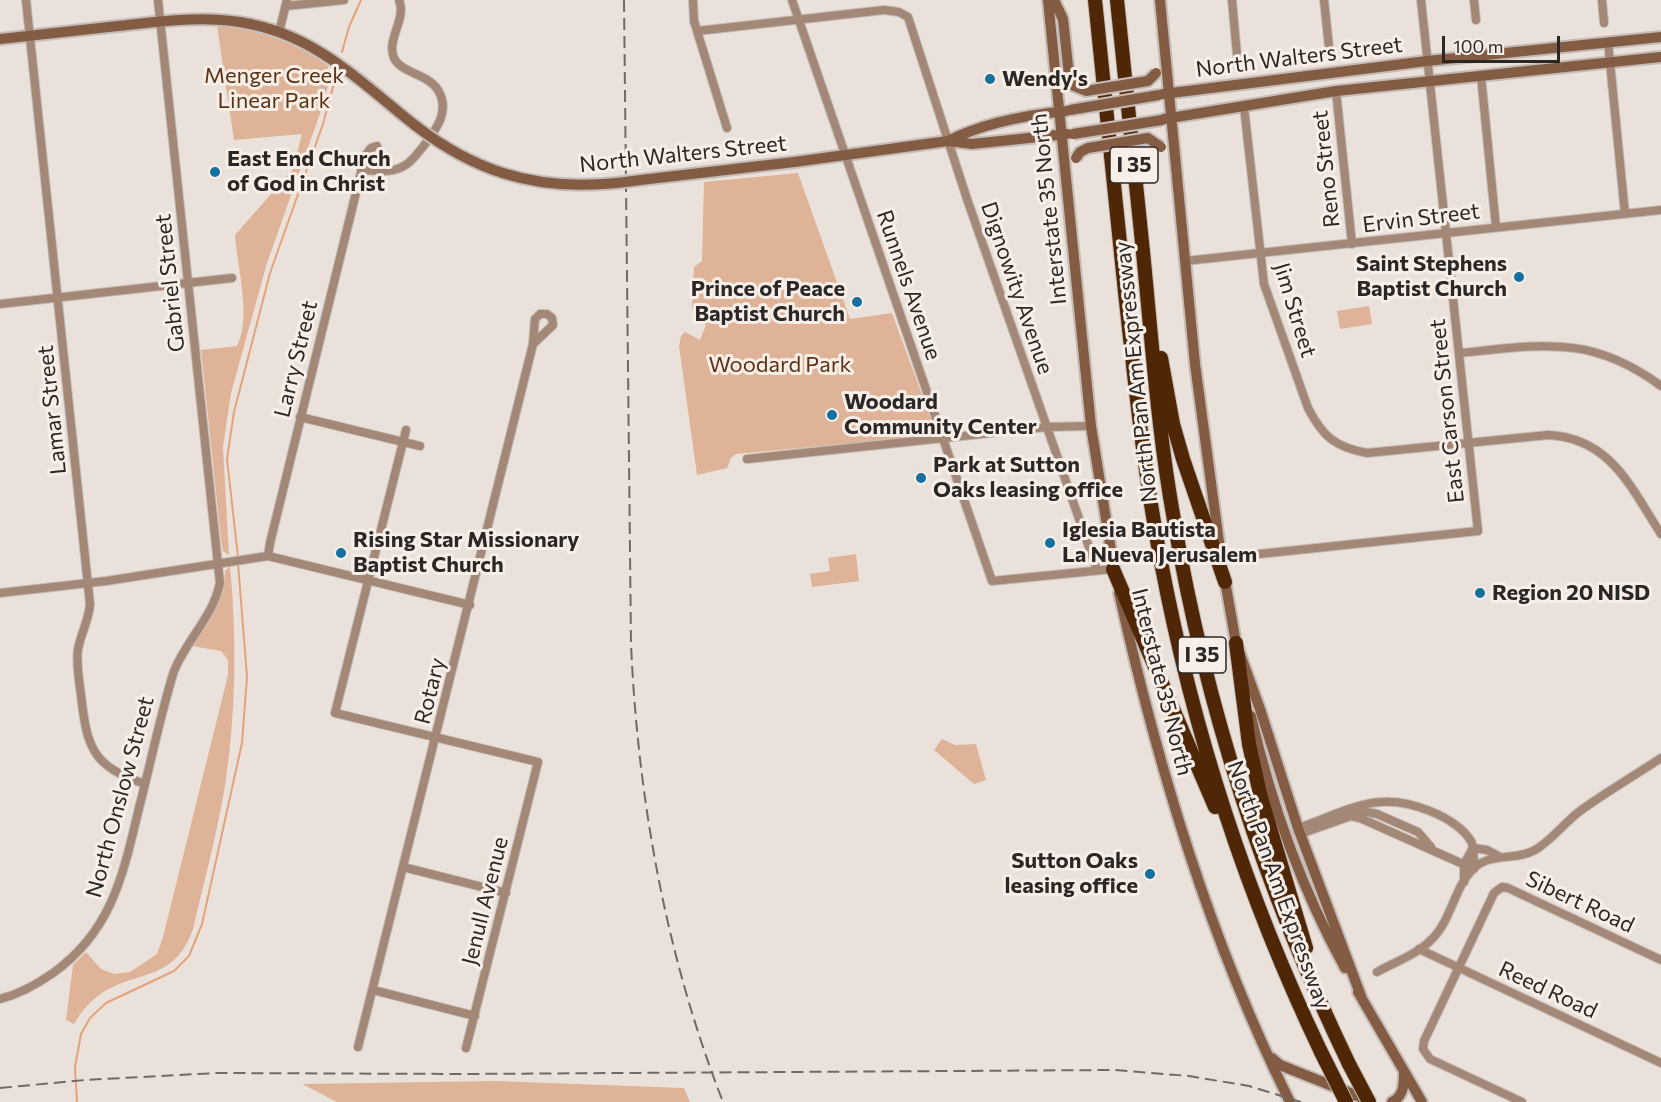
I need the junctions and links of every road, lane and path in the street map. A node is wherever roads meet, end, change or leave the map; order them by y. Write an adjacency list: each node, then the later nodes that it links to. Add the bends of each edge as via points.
1 (26, 0): 26 (street, Lamar Street)
2 (158, 0): 21 (street, Gabriel Street)
3 (344, 0): 18 (street)
4 (399, 0): 48 (street, via 401,9 392,46 395,60 438,90 442,118 405,166 388,171)
5 (693, 0): 24 (street)
6 (792, 0): 19 (street, Runnels Avenue)
7 (1048, 0): 41 (main road, Interstate 35 North)
8 (1054, 0): 23 (main road, bridge, via 1063,19 1069,75 1074,86 1086,92 1148,81 1156,73)
9 (1087, 0): 36 (highway)
10 (1095, 0): 36 (highway, North Pan Am Expressway / I 35)
11 (1119, 0): 56 (highway, North Pan Am Expressway / I 35)
12 (1160, 0): 23 (main road)
13 (1232, 0): 34 (street)
14 (1324, 0): 30 (street)
15 (1421, 0): 32 (street, East Carson Street)
16 (1474, 0): 20 (street)
17 (1602, 0): 22 (street)
18 (287, 3): 25 (street)
19 (798, 19): 24 (street); 45 (street, Dignowity Avenue, via 884,10 908,17); 47 (street, Runnels Avenue)
20 (1476, 20)
21 (160, 21): 25 (main road, North Walters Street, via 203,18); 26 (main road, North Walters Street); 60 (street, Gabriel Street)
22 (1604, 23)
23 (1162, 27): 39 (main road)
24 (697, 31): 43 (street)
25 (279, 32): 47 (main road, North Walters Street, bridge, via 337,64 437,142 472,162 511,176 554,184 610,184)
26 (30, 36): 28 (main road, North Walters Street); 61 (street, Lamar Street)
27 (1661, 37): 29 (main road, North Walters Street)
28 (0, 39)
29 (1608, 42): 32 (main road, North Walters Street); 33 (street)
30 (1329, 47)
31 (1661, 57): 33 (main road, North Walters Street)
32 (1427, 61): 37 (street, East Carson Street); 39 (main road, North Walters Street)
33 (1610, 63): 35 (main road, North Walters Street); 52 (street)
34 (1238, 66)
35 (1481, 76): 37 (main road, North Walters Street); 53 (street)
36 (1103, 80): 106 (highway, North Pan Am Expressway / I 35, via 1141,437 1166,588 1224,808)
37 (1430, 81): 38 (main road, North Walters Street); 54 (street, East Carson Street)
38 (1336, 91): 40 (main road, North Walters Street); 55 (street, Reno Street)
39 (1164, 94): 41 (main road, North Walters Street, bridge); 42 (main road)
40 (1244, 107): 42 (main road, North Walters Street); 57 (street, Jim Street)
41 (1065, 111): 44 (main road, Interstate 35 North); 45 (main road, North Walters Street, via 968,130)
42 (1167, 119): 44 (main road, North Walters Street, bridge); 49 (main road)
43 (727, 128)
44 (1067, 134): 45 (main road, North Walters Street, via 972,144); 50 (main road, Interstate 35 North)
45 (948, 141): 47 (main road, North Walters Street); 68 (street, Dignowity Avenue)
46 (377, 146): 48 (street, Larry Street, via 365,156)
47 (847, 156): 70 (street, Runnels Avenue)
48 (361, 170): 66 (street, Larry Street)
49 (1176, 178): 50 (main road, bridge, via 1161,147 1148,138 1080,152); 58 (main road)
50 (1067, 183): 67 (main road, Interstate 35 North)
51 (1661, 210): 52 (street, Ervin Street)
52 (1625, 214): 53 (street, Ervin Street)
53 (1496, 227): 54 (street, Ervin Street)
54 (1446, 233): 55 (street, Ervin Street); 64 (street, East Carson Street)
55 (1352, 244): 57 (street, Ervin Street)
56 (1143, 249): 82 (highway, via 1173,424); 108 (highway, North Pan Am Expressway / I 35, via 1160,436 1180,557 1210,688 1258,847)
57 (1260, 253): 58 (street, Ervin Street); 72 (street, Jim Street, via 1269,301 1308,408 1317,425 1336,444 1367,453)
58 (1185, 261): 77 (main road)
59 (232, 278): 60 (street)
60 (188, 283): 61 (street); 78 (street, Gabriel Street)
61 (58, 298): 62 (street); 83 (street, Lamar Street)
62 (0, 304)
63 (533, 344): 85 (street, Rotary)
64 (1460, 353): 65 (street, via 1554,345 1579,348 1619,361); 72 (street, East Carson Street)
65 (1661, 386)
66 (300, 417): 71 (street); 76 (street, Larry Street)
67 (1091, 426): 68 (street); 79 (main road, Interstate 35 North)
68 (1047, 427): 70 (street); 80 (street, Dignowity Avenue)
69 (406, 430): 71 (street)
70 (943, 438): 74 (street); 80 (street, Runnels Avenue, via 992,581)
71 (402, 442): 73 (street); 81 (street)
72 (1469, 443): 75 (street, via 1548,435 1578,440 1608,459 1628,481); 77 (street, East Carson Street, via 1478,531)
73 (420, 446)
74 (747, 459)
75 (1661, 534)
76 (268, 556): 78 (street); 81 (street)
77 (1221, 558): 82 (main road)
78 (218, 563): 83 (street); 89 (street, North Onslow Street, via 220,583 215,600 174,671)
79 (1113, 569): 80 (street); 106 (highway, via 1203,774 1264,939); 111 (main road, Interstate 35 North, via 1144,702 1200,887)
80 (1097, 570)
81 (368, 579): 85 (street); 87 (street, via 335,713)
82 (1225, 582): 86 (main road)
83 (88, 584): 84 (street); 89 (street, Lamar Street, via 90,611 78,658 87,735 105,765)
84 (0, 593)
85 (470, 605): 87 (street, Rotary)
86 (1236, 642): 90 (main road); 104 (main road, via 1257,743 1280,819 1330,942); 108 (highway, via 1249,744 1260,794)
87 (436, 738): 94 (street, Rotary); 97 (street, Jenull Avenue, via 538,762)
88 (1661, 758): 92 (street, via 1580,812 1533,851)
89 (145, 784): 105 (street, North Onslow Street, via 117,892 97,929 60,968 23,992)
90 (1299, 831): 91 (street, via 1364,805 1381,801 1403,803 1451,821); 93 (street, via 1367,812 1418,832 1434,850); 104 (main road)
91 (1473, 848): 92 (street); 93 (street); 95 (street)
92 (1500, 857): 95 (street)
93 (1464, 864): 95 (street); 96 (street)
94 (403, 867): 97 (street); 103 (street, Rotary)
95 (1474, 869): 96 (street)
96 (1464, 882): 98 (street, via 1445,921)
97 (506, 893): 107 (street, Jenull Avenue)
98 (1419, 949): 100 (street, Reed Road); 101 (street)
99 (1661, 960): 100 (street, Sibert Road, via 1502,887 1494,893)
100 (1458, 968): 112 (street, Reed Road); 119 (street, via 1424,1041 1426,1056)
101 (1377, 972)
102 (0, 988): 105 (street)
103 (373, 990): 107 (street); 109 (street, Rotary)
104 (1361, 996): 113 (main road)
105 (1, 999)
106 (1297, 999): 115 (highway, North Pan Am Expressway / I 35, bridge)
107 (475, 1016): 110 (street, Jenull Avenue)
108 (1338, 1041): 116 (highway, North Pan Am Expressway / I 35, bridge)
109 (358, 1047)
110 (466, 1048)
111 (1268, 1054): 114 (main road, Interstate 35 North); 116 (main road, via 1280,1065)
112 (1661, 1064)
113 (1404, 1070): 117 (main road, via 1404,1088); 118 (main road)
114 (1290, 1102)
115 (1346, 1102)
116 (1370, 1102)
117 (1392, 1102)
118 (1422, 1102)
119 (1522, 1102)

